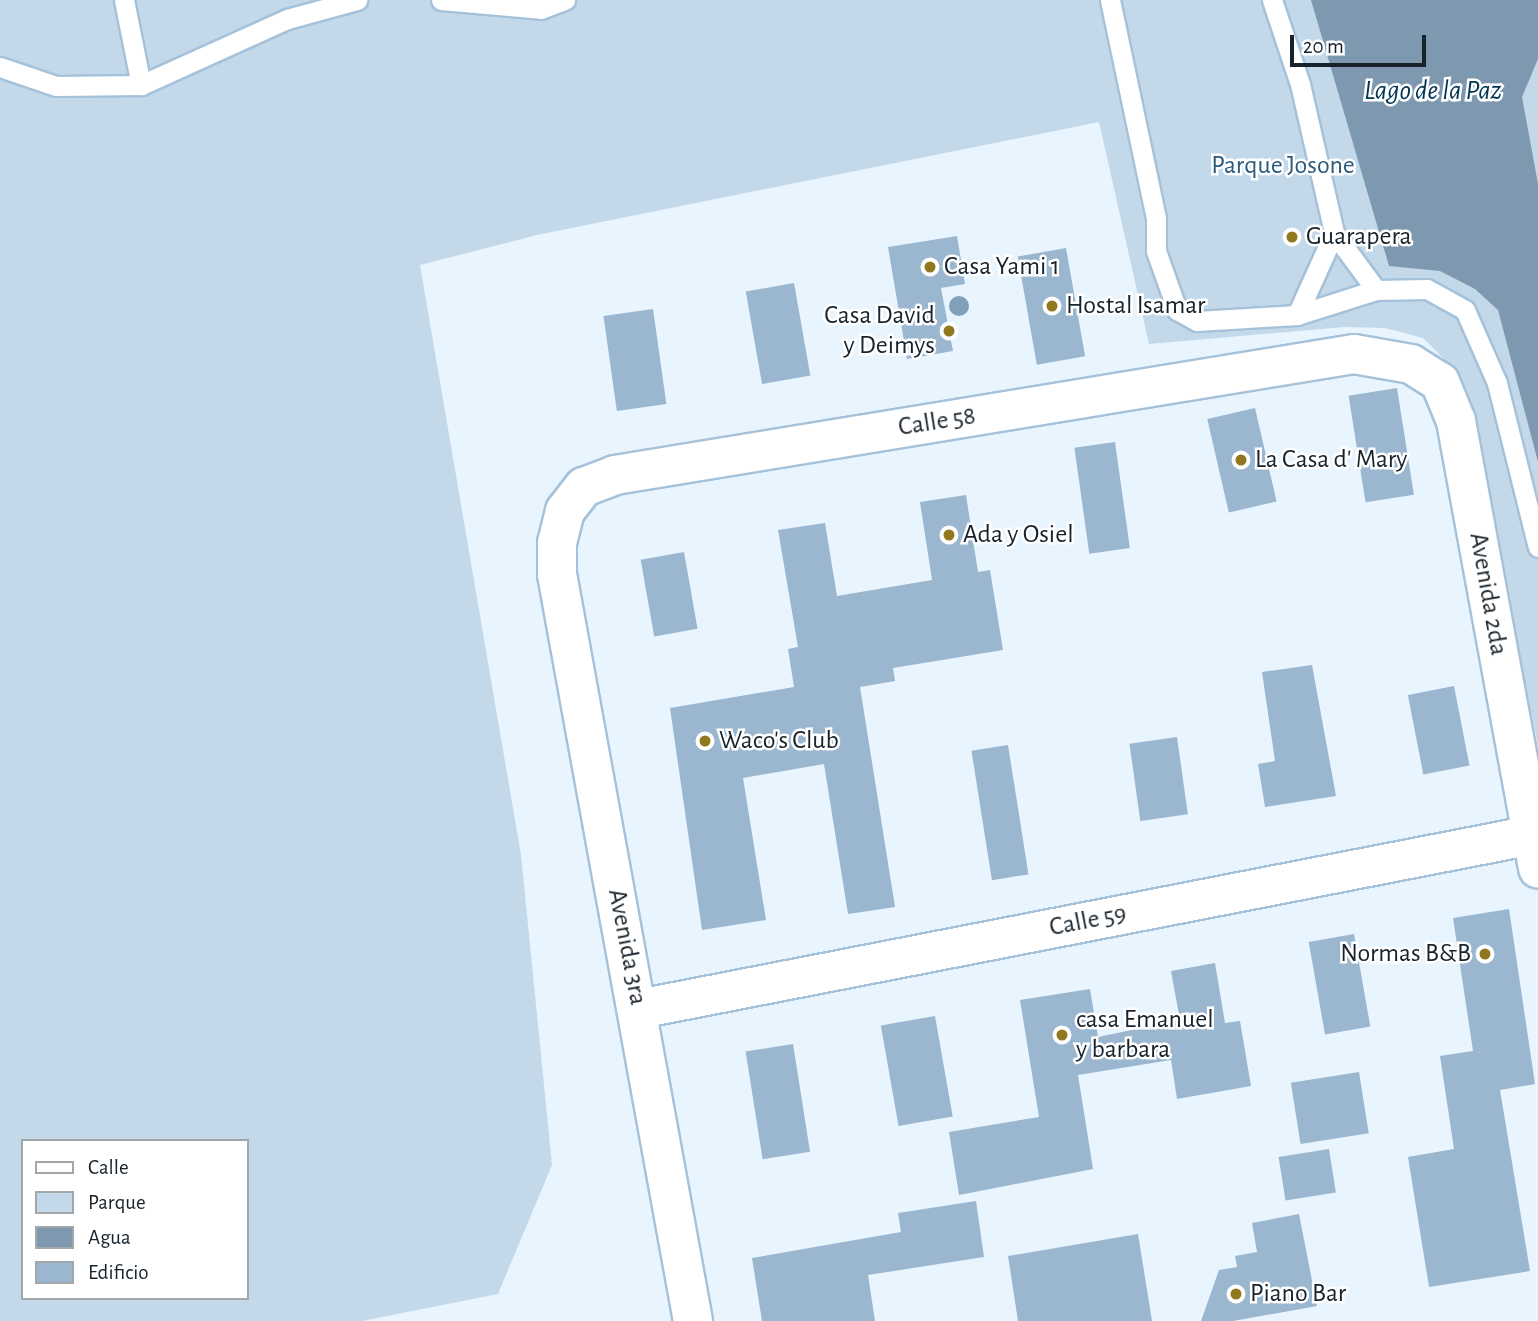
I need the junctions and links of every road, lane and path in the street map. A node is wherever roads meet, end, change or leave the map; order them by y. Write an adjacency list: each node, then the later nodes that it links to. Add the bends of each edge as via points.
1 (124, 0): 8 (lane)
2 (357, 0): 8 (lane, via 288,19)
3 (441, 0): 4 (lane, via 541,9)
4 (565, 0)
5 (1110, 0): 11 (lane, via 1156,218 1156,251 1177,310 1197,321)
6 (1272, 0): 9 (lane, via 1300,84)
7 (0, 66): 8 (lane, via 56,86)
8 (141, 85)
9 (1334, 233): 10 (lane); 11 (lane)
10 (1376, 290): 11 (lane); 13 (lane, via 1427,289 1465,310 1497,383)
11 (1297, 315)
12 (1385, 358): 14 (street, Calle 58, via 1354,355 615,475 584,487 565,511 557,543); 15 (street, Avenida 2da, via 1410,364 1440,382 1457,421)
13 (1538, 547)
14 (557, 574): 16 (street, Avenida 3ra)
15 (1536, 846): 16 (street, Calle 59)
16 (639, 1009): 17 (street, Avenida 3ra)
17 (693, 1321)

